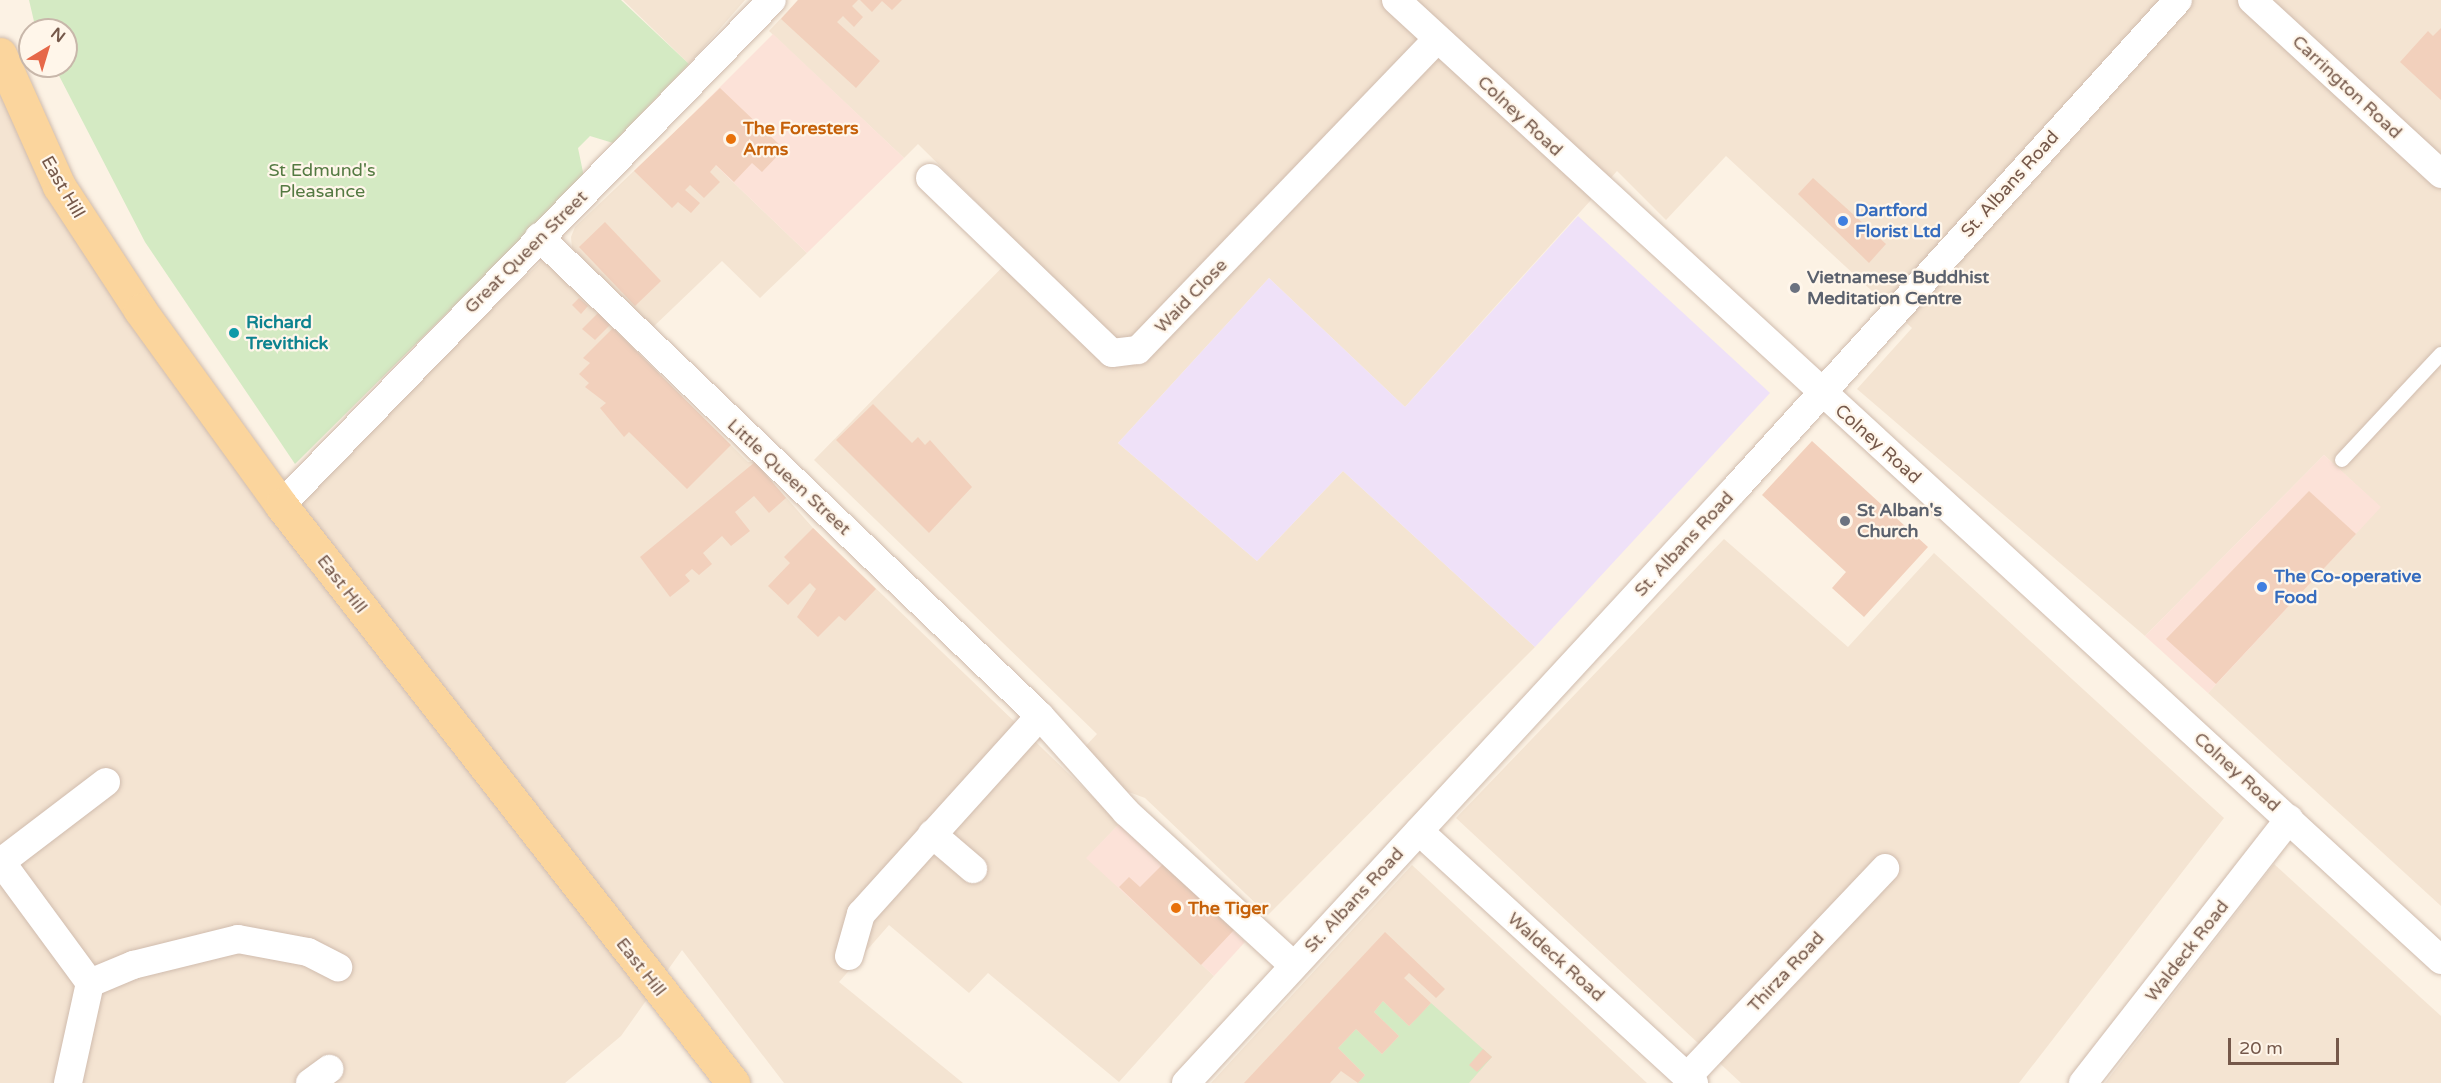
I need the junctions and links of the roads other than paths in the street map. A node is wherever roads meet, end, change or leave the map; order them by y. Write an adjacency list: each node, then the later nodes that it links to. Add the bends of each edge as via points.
1 (772, 0): 9 (street, Great Queen Street)
2 (1396, 0): 5 (street, Colney Road)
3 (2178, 0): 11 (street, St. Albans Road)
4 (2253, 0): 7 (street, Carrington Road)
5 (1437, 39): 8 (street, Waid Close, via 1138,350 1112,353); 11 (street, Colney Road)
6 (0, 54): 13 (main road, East Hill, via 60,186 140,310)
7 (2441, 174)
8 (930, 178)
9 (539, 237): 13 (street, Great Queen Street); 14 (street, Little Queen Street)
10 (2441, 354): 12 (lane)
11 (1821, 392): 16 (street, Colney Road); 17 (street, St. Albans Road)
12 (2342, 460)
13 (281, 505): 28 (main road, East Hill)
14 (1040, 716): 18 (street); 23 (street, Little Queen Street, via 1126,812)
15 (105, 782): 25 (street, via 1,862)
16 (2289, 819): 21 (street, Colney Road); 30 (street, Waldeck Road)
17 (1419, 831): 23 (street, St. Albans Road); 26 (street, Waldeck Road)
18 (932, 834): 20 (street); 22 (street, via 861,914)
19 (1886, 868): 26 (street, Thirza Road)
20 (973, 869)
21 (2438, 952)
22 (849, 956)
23 (1293, 965): 29 (street, St. Albans Road)
24 (338, 967): 25 (street, via 308,952 238,939 133,965)
25 (90, 982): 27 (street)
26 (1691, 1080)
27 (68, 1083)
28 (733, 1083)
29 (1186, 1083)
30 (2083, 1083)

